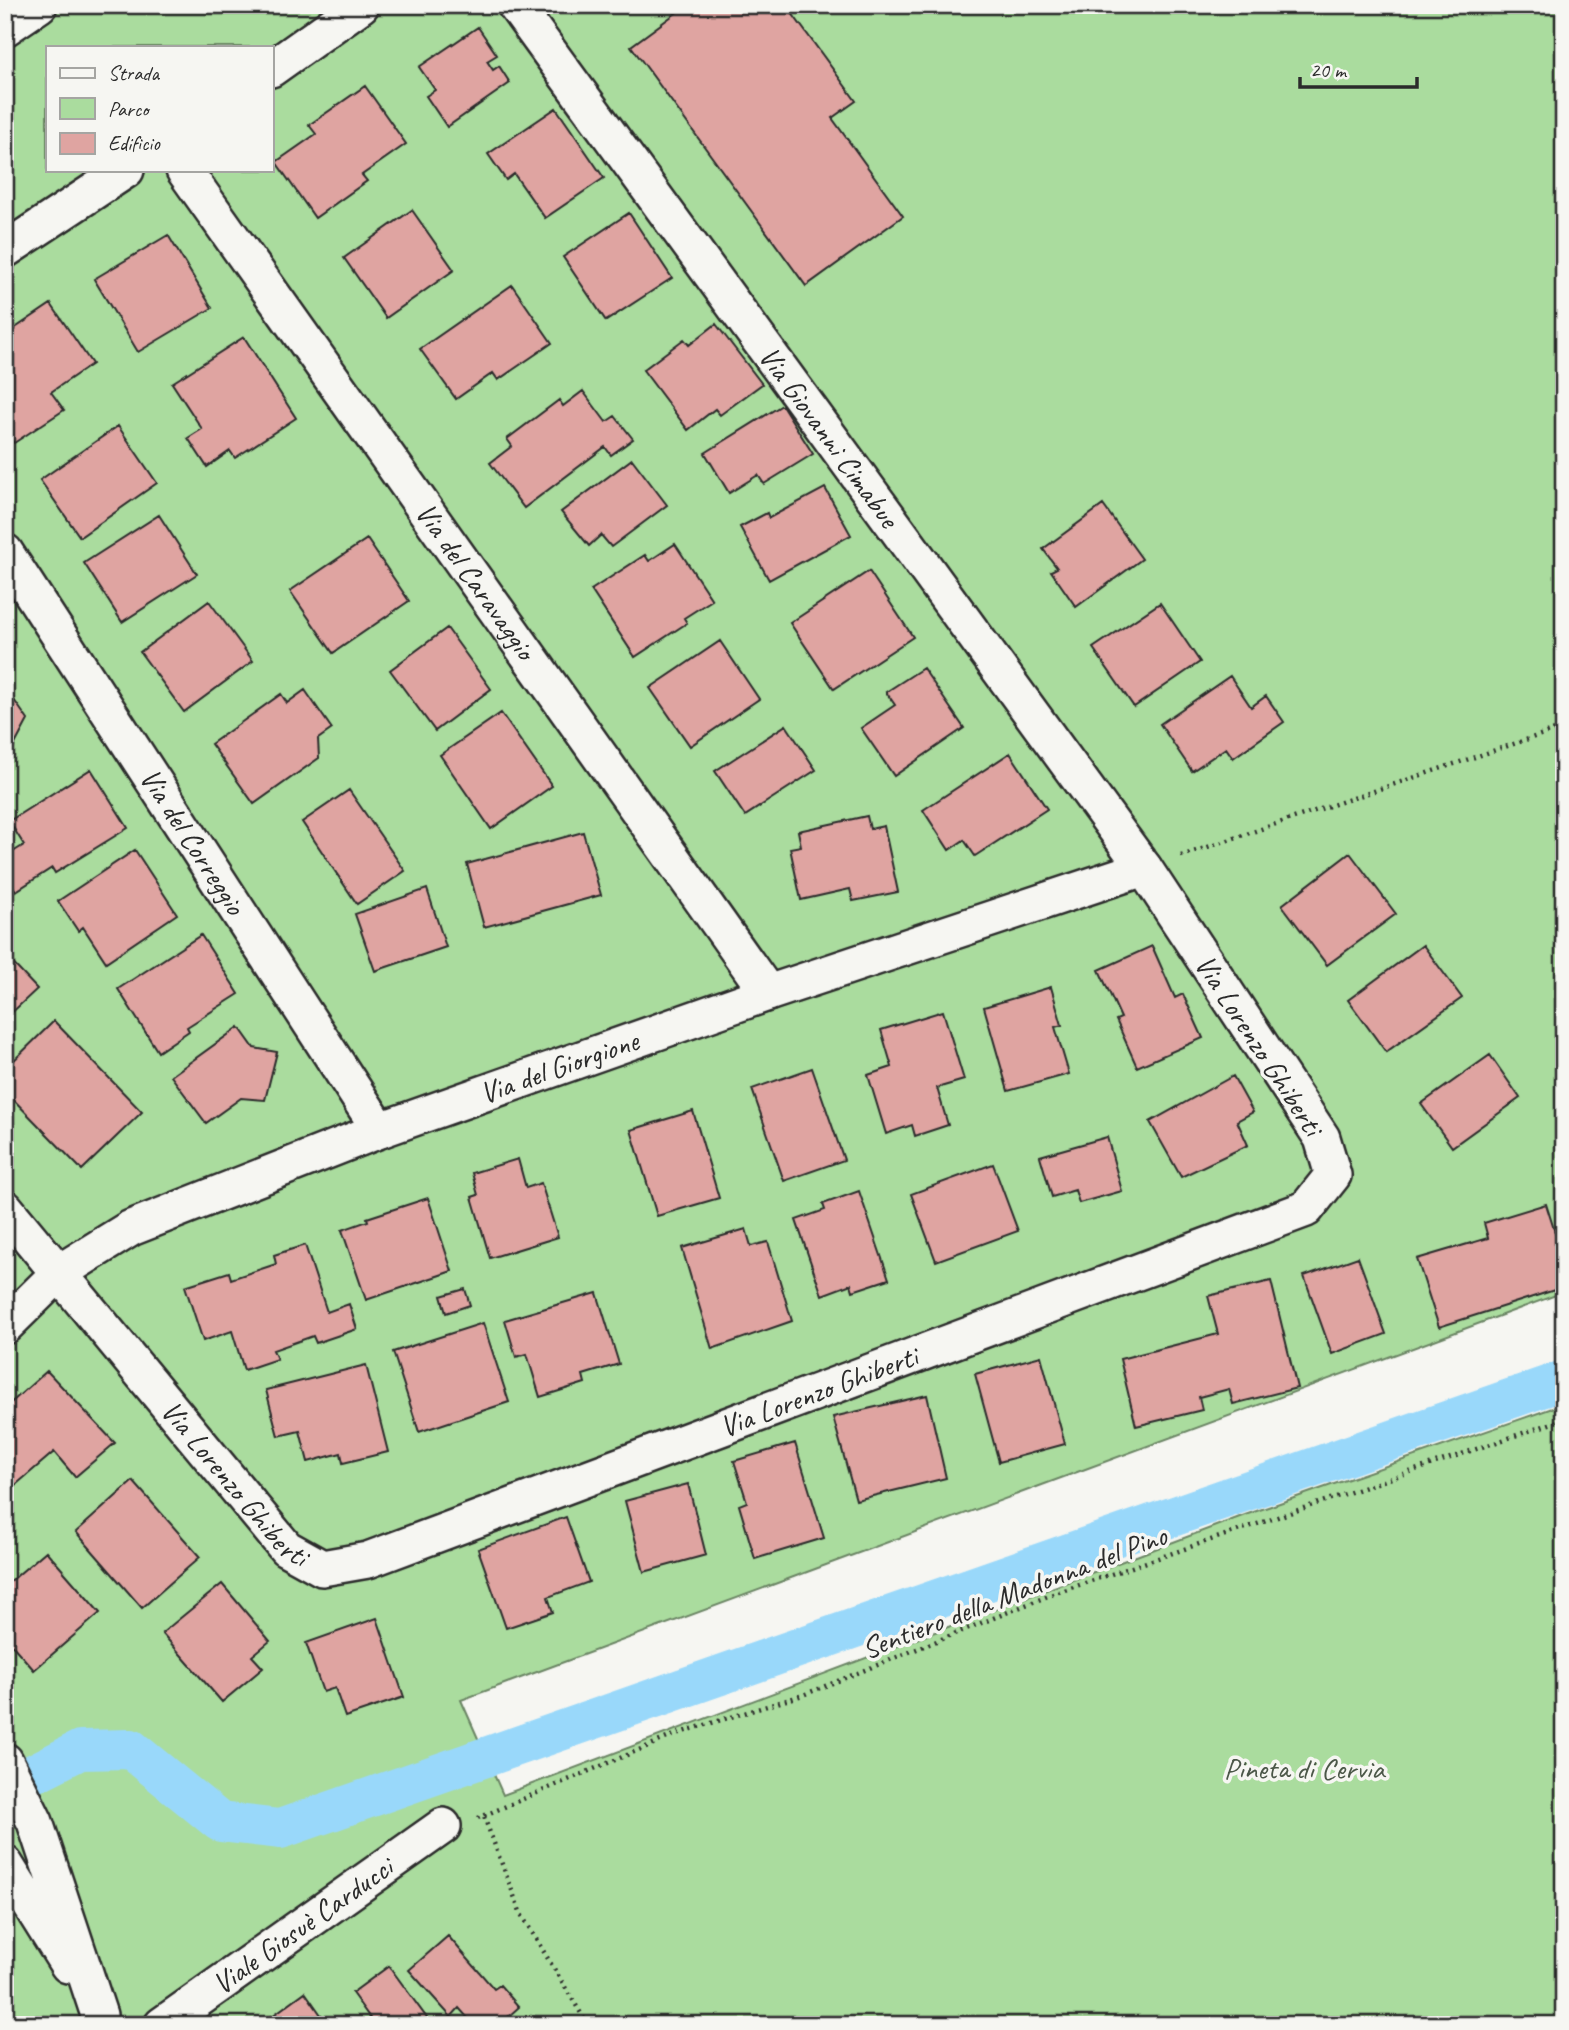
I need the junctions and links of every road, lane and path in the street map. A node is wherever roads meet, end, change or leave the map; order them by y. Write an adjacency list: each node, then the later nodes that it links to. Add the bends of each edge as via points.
1 (39, 5): 4 (street)
2 (361, 5): 5 (street)
3 (515, 5): 11 (street, Via Giovanni Cimabue)
4 (5, 28)
5 (273, 68)
6 (122, 172): 8 (street)
7 (185, 172): 12 (street, Via del Caravaggio)
8 (5, 250)
9 (8, 562): 13 (street, Via del Correggio)
10 (1564, 727): 11 (path)
11 (1144, 868): 12 (street, Via del Giorgione); 15 (street, Via Lorenzo Ghiberti, via 1322,1138 1333,1175 1306,1209 368,1560 322,1568 286,1548)
12 (768, 993): 13 (street, Via del Giorgione)
13 (380, 1130): 15 (street, Via del Giorgione, via 131,1228)
14 (5, 1208): 15 (street)
15 (60, 1272): 16 (street, Via del Giorgione)
16 (5, 1326)
17 (1564, 1419): 23 (path, Sentiero della Madonna del Pino, via 1054,1594 803,1695 679,1733 484,1817 521,1914)
18 (5, 1761): 21 (street, via 35,1822)
19 (443, 1826): 22 (street, Viale Giosuè Carducci)
20 (5, 1864): 21 (street)
21 (102, 2020)
22 (162, 2025)
23 (587, 2025)

